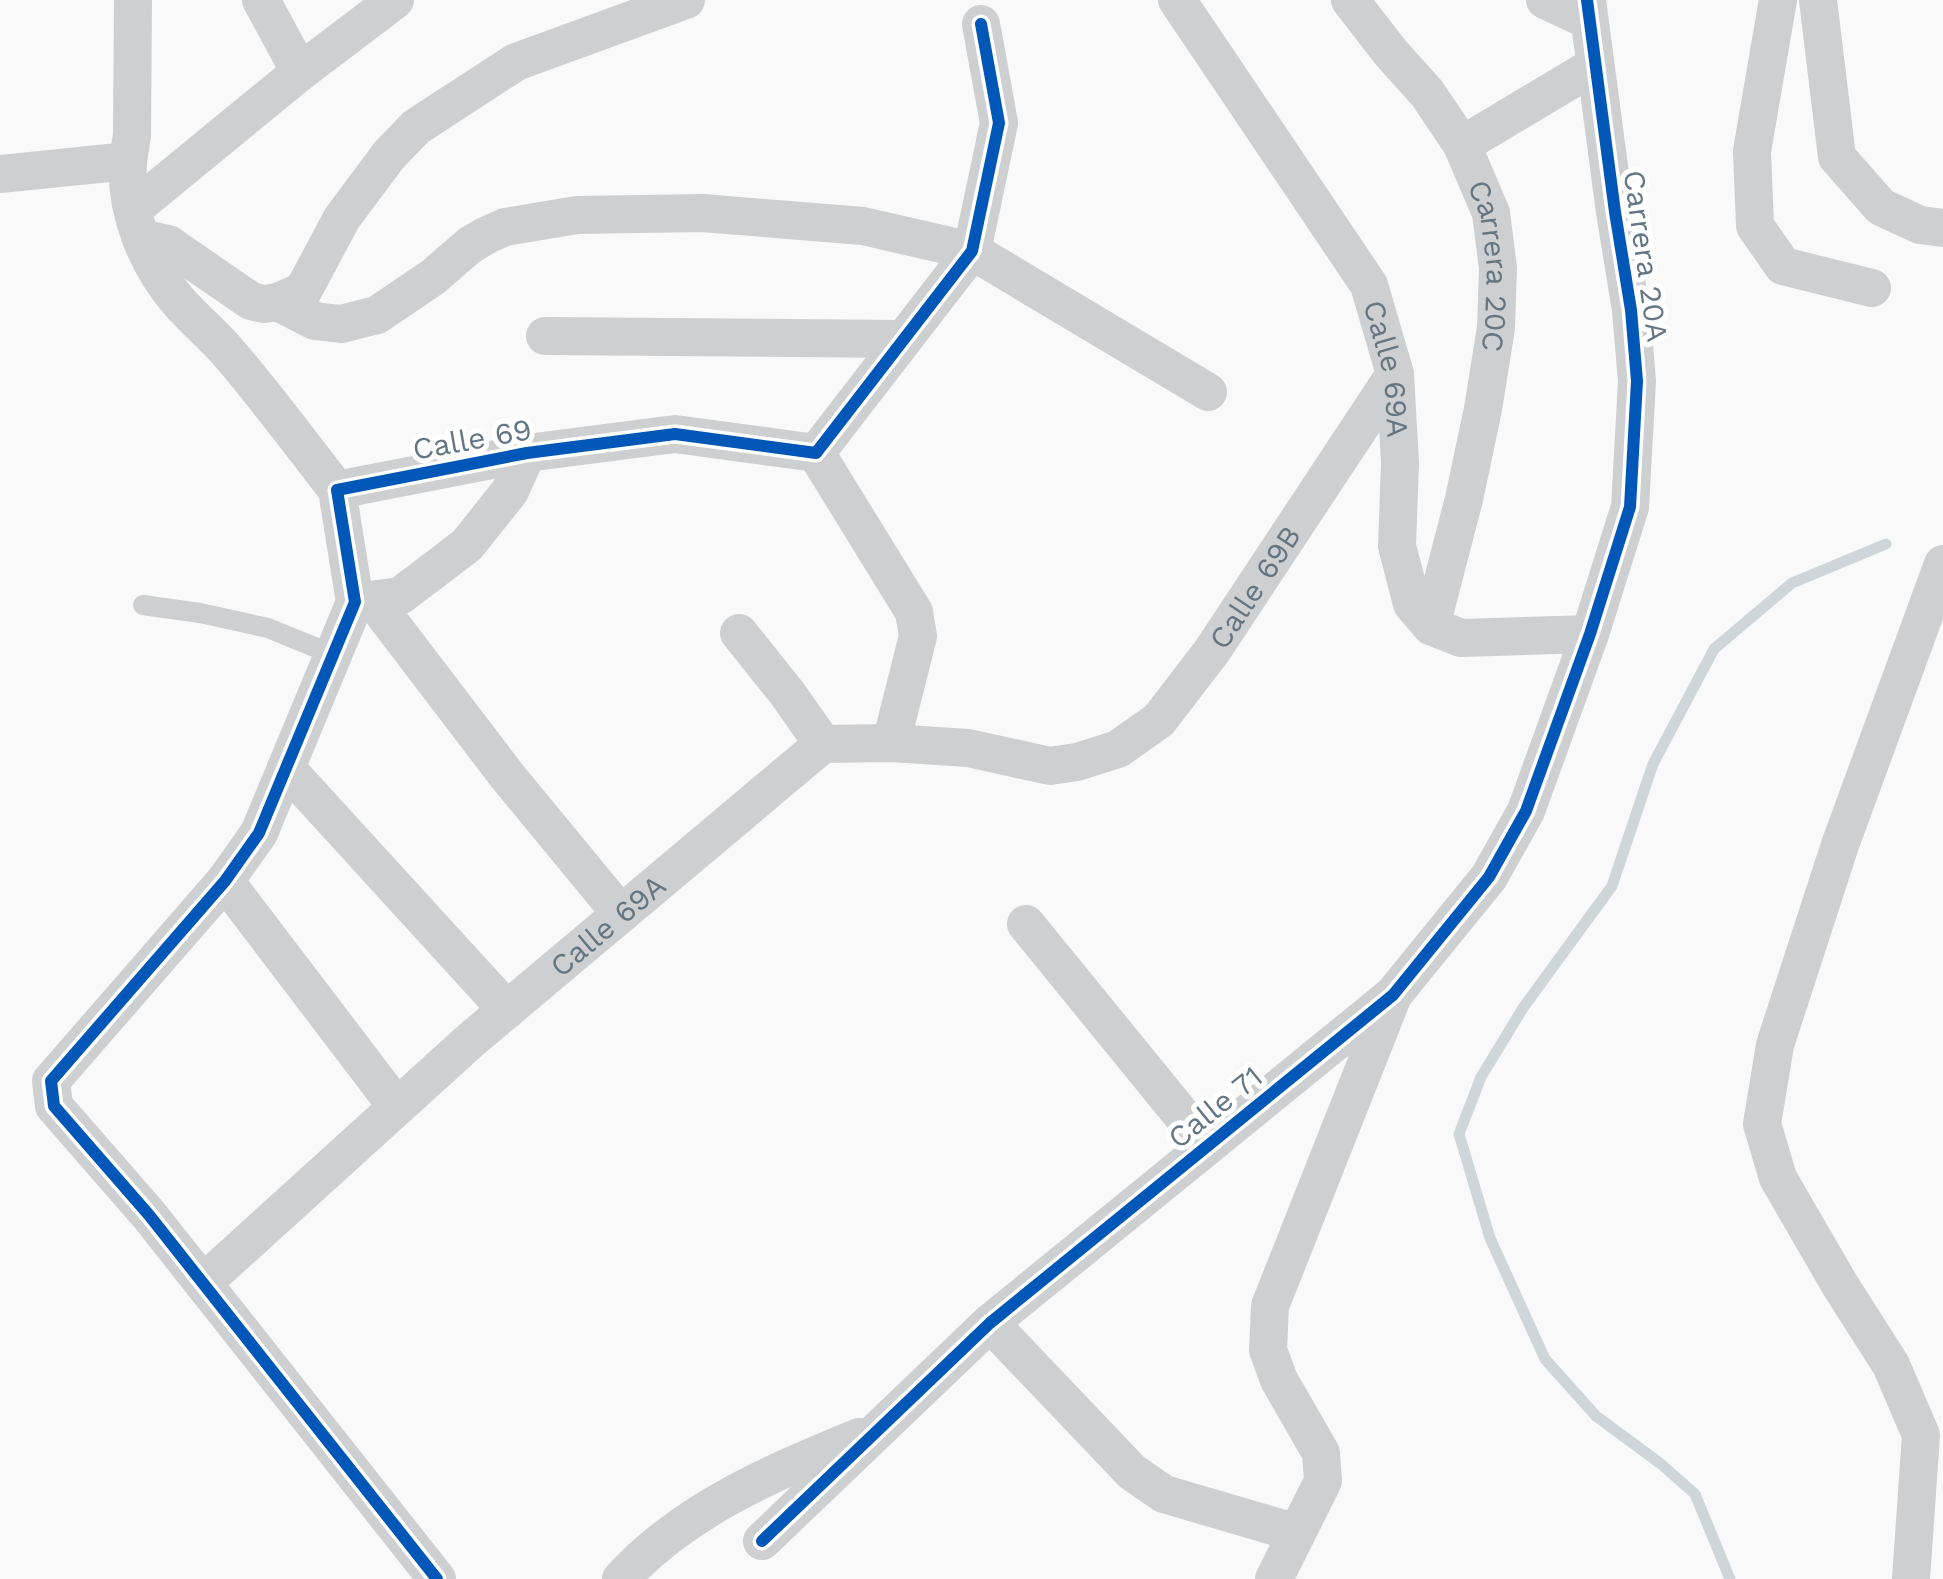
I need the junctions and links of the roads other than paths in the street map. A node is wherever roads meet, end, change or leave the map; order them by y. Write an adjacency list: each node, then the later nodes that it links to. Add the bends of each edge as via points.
1 (132, 0): 15 (street)
2 (261, 0): 13 (street)
3 (394, 0): 13 (street)
4 (686, 0): 21 (street, via 516,62 416,126 342,218 303,291)
5 (1176, 0): 24 (street, Calle 69A, via 1369,285)
6 (1350, 0): 14 (street, Carrera 20C)
7 (1545, 0): 10 (street)
8 (1778, 0): 20 (street, via 1752,151 1755,226 1783,266)
9 (1818, 0): 18 (street, via 1837,157 1881,206)
10 (1588, 10): 12 (street, Carrera 20A)
11 (981, 24): 19 (street, via 999,123)
12 (1594, 66): 14 (street); 34 (street, Carrera 20A, via 1636,381 1630,508)
13 (300, 72): 17 (street)
14 (1462, 145): 32 (street, Carrera 20C, via 1491,213 1496,328)
15 (128, 161): 16 (street); 17 (street, via 126,188)
16 (0, 174)
17 (137, 223): 21 (street, via 250,301); 28 (street, via 168,289 226,349)
18 (1943, 228)
19 (972, 251): 21 (street, via 863,226 702,213 576,215 487,235 377,315 341,324 314,321); 23 (street); 25 (street)
20 (1872, 288)
21 (278, 302)
22 (545, 336): 23 (street)
23 (904, 339): 27 (street)
24 (1395, 374): 32 (street, Calle 69A, via 1397,546 1412,604); 36 (street, Calle 69B, via 1159,720 1118,750 1050,766 968,748)
25 (1208, 392)
26 (528, 453): 27 (street, Calle 69, via 675,434); 28 (street, Calle 69); 30 (street, via 510,491 467,545 400,596)
27 (816, 453): 36 (street, via 914,612 918,636)
28 (337, 490): 30 (street)
29 (1943, 564): 54 (street, via 1775,1045 1762,1124 1778,1178 1891,1365 1921,1435)
30 (364, 601): 35 (street); 40 (street)
31 (143, 605): 35 (lane, via 268,628)
32 (1432, 626): 34 (street, via 1461,638)
33 (739, 633): 37 (street)
34 (1590, 634): 42 (street, Calle 71, via 1526,811 1489,876)
35 (334, 655): 38 (street)
36 (891, 743): 37 (street)
37 (823, 744): 40 (street, Calle 69A)
38 (286, 768): 39 (street, via 259,834); 43 (street)
39 (225, 881): 44 (street); 46 (street, via 51,1081 54,1106)
40 (621, 914): 43 (street, Calle 69A)
41 (1026, 924): 45 (street)
42 (1393, 995): 45 (street, Calle 71); 49 (street, via 1270,1306 1268,1350 1320,1453 1322,1481)
43 (507, 1010): 44 (street, Calle 69A)
44 (397, 1107): 46 (street, Calle 69A)
45 (1207, 1146): 47 (street, Calle 71)
46 (203, 1283): 51 (street)
47 (990, 1323): 48 (street, Calle 71); 49 (street, via 1132,1472 1164,1494)
48 (880, 1428): 50 (street, Calle 71); 52 (street, via 765,1476 676,1532)
49 (1297, 1533): 53 (street)
50 (762, 1541)
51 (437, 1579)
52 (622, 1579)
53 (1274, 1579)
54 (1911, 1579)

